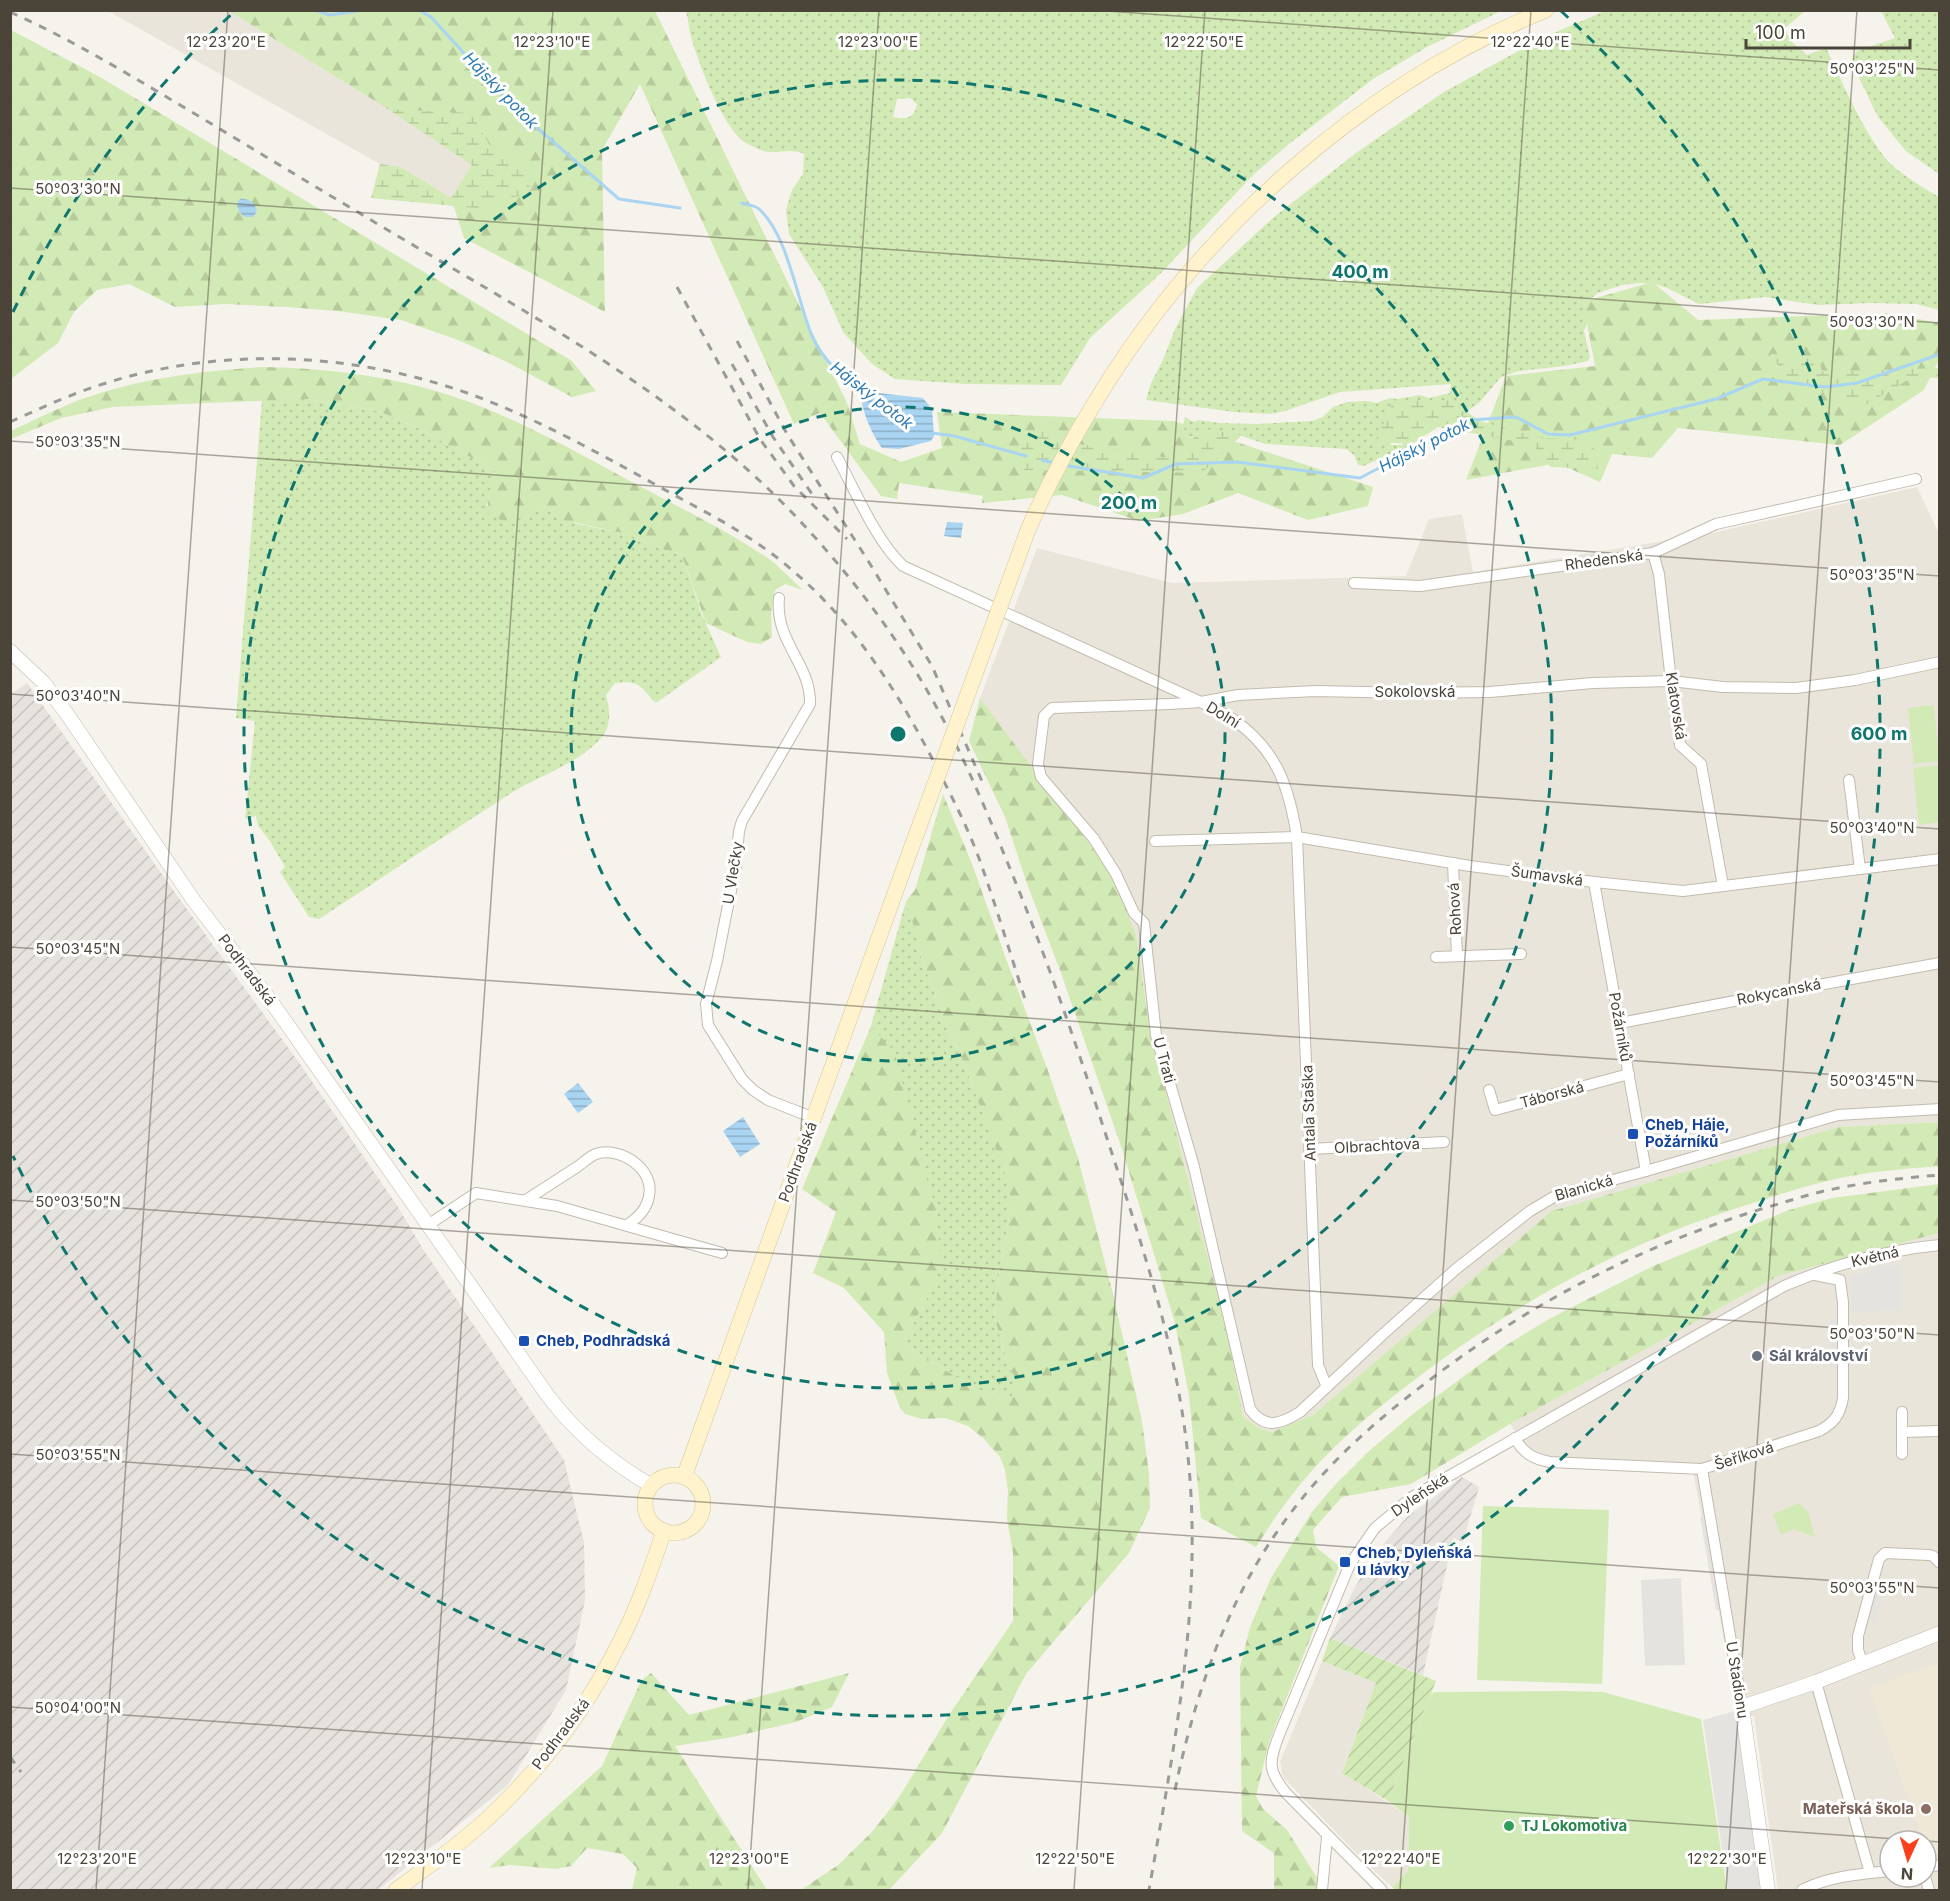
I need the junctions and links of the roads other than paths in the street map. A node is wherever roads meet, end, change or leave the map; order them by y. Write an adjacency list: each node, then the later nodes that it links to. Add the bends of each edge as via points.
1 (1546, 10): 28 (main road, Podhradská, bridge, via 1465,49 1404,85 1293,168 1191,269 1115,369 1058,466 1028,530)
2 (837, 457): 10 (street, via 890,554 903,566)
3 (1916, 479): 4 (street, Rhedenská, via 1716,524)
4 (1653, 553): 5 (street, Rhedenská, via 1420,585); 9 (street, Klatovská, via 1659,574)
5 (1354, 583)
6 (779, 598): 28 (street, U Vlečky, via 782,629 808,684 810,704 742,821 706,1004 708,1025 742,1079 768,1100)
7 (10, 651): 33 (street, Podhradská, via 43,682 67,714 195,901)
8 (1940, 662): 9 (street, Sokolovská, via 1856,681 1796,688 1723,687)
9 (1671, 681): 10 (street, Sokolovská, via 1490,692 1316,691 1238,695); 19 (street, Klatovská, via 1680,745 1701,764)
10 (1201, 702): 11 (street, Dolní, via 1052,708); 13 (street, Dolní, via 1233,719 1269,753 1287,788)
11 (1044, 716): 42 (street, U Trati, via 1038,764 1041,777 1094,839 1134,913 1144,922 1156,1035 1194,1167 1250,1409)
12 (1849, 780): 17 (street)
13 (1297, 837): 14 (street, Šumavská); 16 (street, Šumavská); 30 (street, Antala Staška)
14 (1155, 841)
15 (1940, 859): 17 (street, Šumavská)
16 (1453, 863): 18 (street, Šumavská); 21 (street, Rohová)
17 (1860, 869): 19 (street, Šumavská)
18 (1594, 882): 19 (street, Šumavská, via 1683,891); 24 (street, Požárníků)
19 (1723, 886)
20 (1521, 954): 21 (street, Rohová)
21 (1457, 956): 22 (street, Rohová)
22 (1436, 957)
23 (1940, 963): 24 (street, Rokycanská)
24 (1620, 1023): 25 (street, Požárníků)
25 (1629, 1074): 26 (street, Táborská, via 1495,1110); 31 (street, Požárníků)
26 (1490, 1090)
27 (1940, 1110): 31 (street, Blanická, via 1838,1115)
28 (814, 1118): 48 (main road, Podhradská)
29 (1444, 1142): 30 (street, Olbrachtova)
30 (1310, 1149): 40 (street, Antala Staška, via 1318,1365)
31 (1646, 1171): 40 (street, Blanická, via 1557,1194 1541,1202 1456,1269)
32 (526, 1200): 33 (street, via 476,1193); 34 (street); 34 (street, via 596,1154 623,1154 641,1169 650,1188 642,1212)
33 (429, 1225): 49 (street, Podhradská, via 563,1416 602,1454)
34 (627, 1225): 36 (street)
35 (1940, 1245): 37 (street, Květná)
36 (722, 1253)
37 (1848, 1263): 38 (street, Květná); 39 (street)
38 (1812, 1275): 39 (street); 45 (street, Dyleňská, via 1784,1286)
39 (1840, 1280): 47 (street, Šeříková, via 1844,1398 1836,1419 1819,1431)
40 (1327, 1388): 42 (street, Blanická, via 1289,1419 1277,1424)
41 (1902, 1412): 44 (street)
42 (1266, 1422)
43 (1940, 1431): 44 (street)
44 (1902, 1432): 46 (street)
45 (1515, 1438): 47 (street, Šeříková, via 1529,1455 1550,1462); 56 (street, Dyleňská, via 1402,1504 1376,1528 1346,1571 1270,1763 1280,1785)
46 (1902, 1454)
47 (1702, 1469): 55 (street, U Stadionu)
48 (684, 1477): 49 (main road, via 666,1476); 50 (main road, via 700,1493 700,1516 682,1532)
49 (652, 1486): 50 (main road, via 645,1509 650,1520)
50 (664, 1531): 59 (main road, Podhradská, via 621,1642 579,1712 505,1801 457,1845)
51 (1940, 1563): 53 (street, via 1933,1556 1885,1553 1879,1559 1858,1636)
52 (1940, 1633): 53 (street)
53 (1863, 1664): 54 (street)
54 (1816, 1682): 55 (street); 58 (street)
55 (1742, 1707): 62 (street, U Stadionu)
56 (1327, 1837): 60 (street); 61 (street, Dyleňská)
57 (1878, 1872): 58 (street)
58 (1870, 1873): 63 (street, via 1827,1880)
59 (396, 1890)
60 (1322, 1890)
61 (1382, 1890)
62 (1768, 1890)
63 (1802, 1890)

